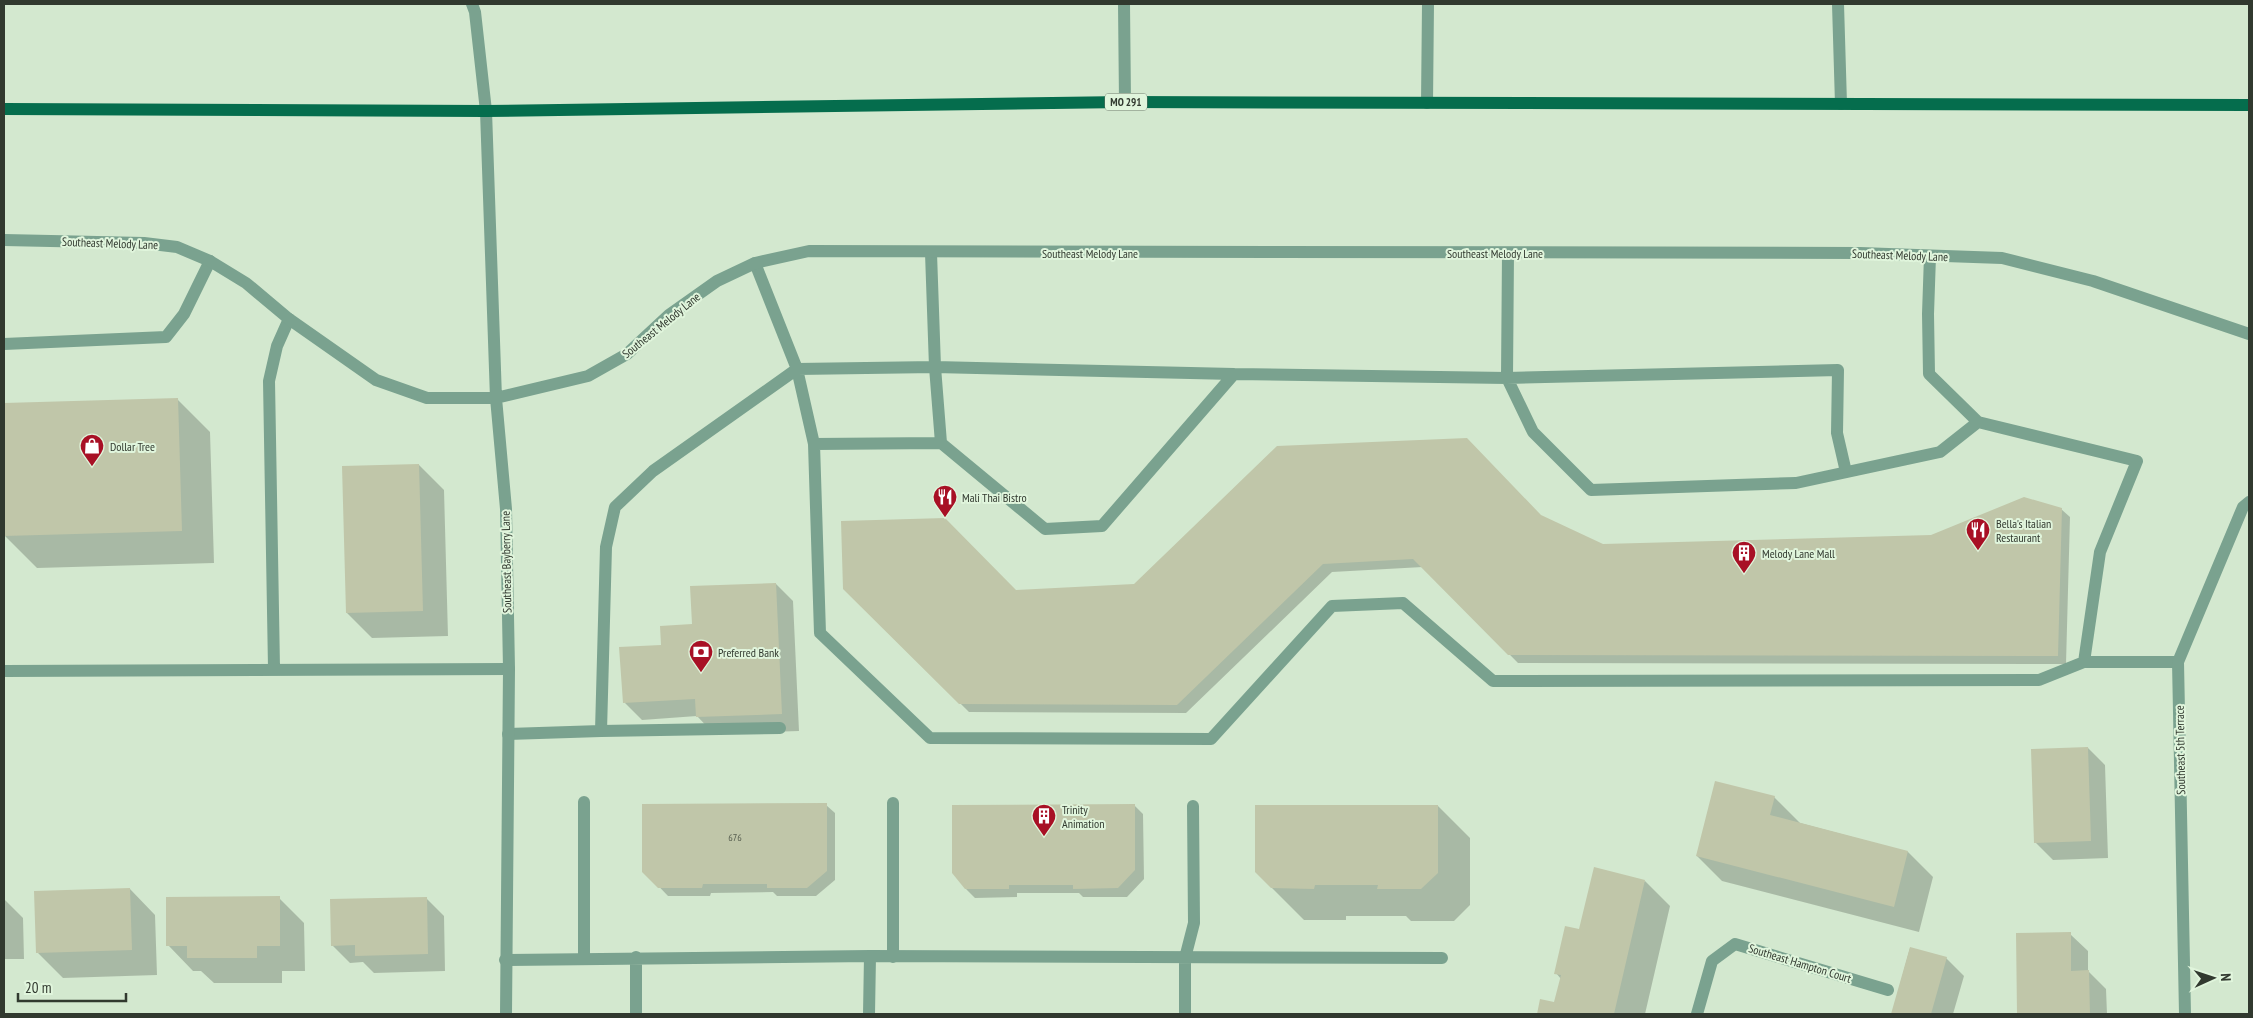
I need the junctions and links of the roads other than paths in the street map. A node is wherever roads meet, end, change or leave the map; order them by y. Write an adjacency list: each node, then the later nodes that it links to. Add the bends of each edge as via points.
1 (472, 4): 10 (street, Southeast Bayberry Lane)
2 (1124, 4): 5 (street)
3 (1428, 4): 6 (street)
4 (1838, 4): 7 (street)
5 (1125, 102): 6 (main road, MO 291); 10 (main road, MO 291)
6 (1427, 103): 7 (main road, MO 291)
7 (1841, 104): 8 (main road, MO 291)
8 (2249, 106)
9 (4, 109): 10 (main road, MO 291)
10 (486, 111): 24 (street, Southeast Bayberry Lane)
11 (4, 240): 15 (street, Southeast Melody Lane, via 144,243 177,247)
12 (931, 253): 13 (street, Southeast Melody Lane); 16 (street, Southeast Melody Lane, via 809,251); 20 (street)
13 (1508, 253): 14 (street, Southeast Melody Lane, via 1860,253); 23 (street)
14 (1930, 256): 18 (street, Southeast Melody Lane, via 2002,258 2044,267); 25 (street, via 1930,374)
15 (210, 261): 17 (street, Southeast Melody Lane, via 246,283); 19 (street, via 184,314 166,337)
16 (755, 263): 21 (street); 24 (street, Southeast Melody Lane, via 716,281 669,315 627,354 588,376)
17 (289, 319): 24 (street, Southeast Melody Lane, via 376,380 427,398); 32 (street, via 277,346 269,380)
18 (2249, 334)
19 (4, 344)
20 (935, 367): 21 (street); 22 (street); 26 (street)
21 (797, 369): 27 (street); 36 (street, via 653,471 616,507 606,547)
22 (1234, 374): 23 (street); 26 (street, via 1102,526 1045,529)
23 (1507, 378): 28 (street, via 1533,432 1591,490 1796,483); 28 (street, via 1838,370 1837,433)
24 (496, 398): 33 (street, Southeast Bayberry Lane, via 506,509)
25 (1978, 422): 28 (street, via 1940,452); 30 (street, via 2137,462 2100,552)
26 (941, 443): 27 (street)
27 (814, 444): 30 (street, via 820,633 930,738 1211,739 1332,606 1403,603 1493,681 2038,680)
28 (1846, 472)
29 (2249, 502): 31 (street, Southeast 5th Terrace, via 2243,507)
30 (2084, 662): 31 (street)
31 (2178, 662): 54 (street, Southeast 5th Terrace)
32 (274, 668): 33 (street); 34 (street)
33 (509, 669): 37 (street, Southeast Bayberry Lane)
34 (4, 671)
35 (780, 728): 36 (street)
36 (601, 731): 37 (street)
37 (508, 734): 47 (street, Southeast Bayberry Lane)
38 (584, 802): 44 (street)
39 (894, 803): 43 (street)
40 (1193, 806): 45 (street, via 1194,922)
41 (870, 956): 42 (street); 43 (street); 51 (street)
42 (636, 957): 44 (street); 50 (street)
43 (892, 957): 45 (street)
44 (584, 958): 47 (street)
45 (1184, 958): 46 (street); 52 (street)
46 (1442, 958)
47 (505, 960): 49 (street, Southeast Bayberry Lane)
48 (1888, 990): 53 (street, Southeast Hampton Court, via 1735,944 1712,961)
49 (506, 1014)
50 (636, 1014)
51 (869, 1014)
52 (1185, 1014)
53 (1697, 1014)
54 (2184, 1014)

